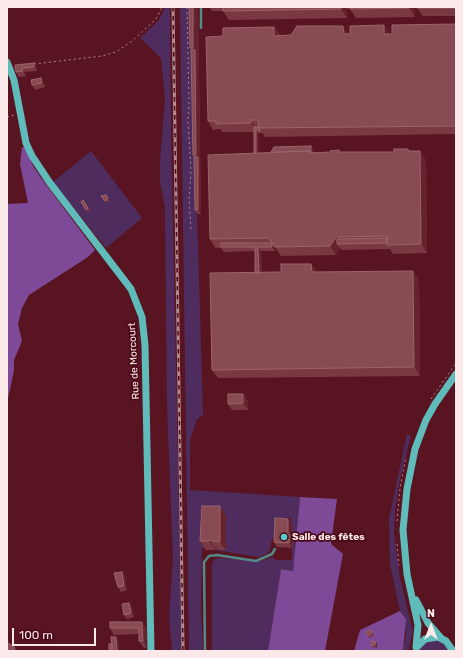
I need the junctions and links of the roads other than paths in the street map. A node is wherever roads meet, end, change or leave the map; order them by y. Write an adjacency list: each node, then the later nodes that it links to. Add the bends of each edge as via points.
1 (200, 7): 2 (lane)
2 (201, 28)
3 (7, 62): 9 (street, Rue de Morcourt, via 14,80 26,143 32,156 130,289 142,317 145,345)
4 (456, 374): 6 (street, via 435,404 418,440 414,455 404,515)
5 (275, 549): 10 (lane, via 272,554 256,561 217,555 209,556 204,562)
6 (407, 574): 7 (street, via 422,614); 8 (street, via 418,625)
7 (442, 639): 8 (street, via 425,639); 11 (street)
8 (415, 649)
9 (151, 651)
10 (205, 651)
11 (453, 651)

